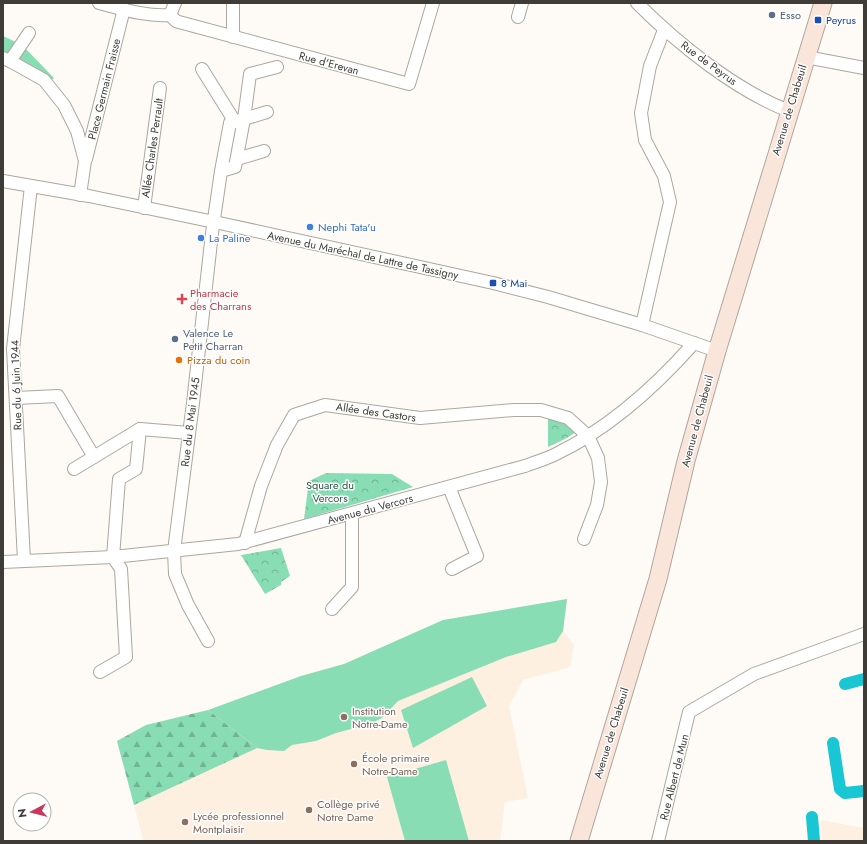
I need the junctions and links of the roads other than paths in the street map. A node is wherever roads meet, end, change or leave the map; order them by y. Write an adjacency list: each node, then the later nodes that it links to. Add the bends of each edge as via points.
1 (99, 3): 8 (street)
2 (175, 3): 9 (street)
3 (233, 3): 13 (street)
4 (433, 3): 13 (street, Rue d'Erevan, via 409,84)
5 (522, 3): 10 (street)
6 (637, 3): 11 (street, Rue de Peyrus)
7 (823, 3): 14 (main road, Avenue de Chabeuil)
8 (123, 13): 9 (street); 25 (street, Place Germain Fraisse)
9 (170, 15): 13 (street, Rue d'Erevan, via 176,21)
10 (518, 17)
11 (664, 30): 20 (street, Rue de Peyrus, via 746,90); 32 (street, via 650,66 641,113 645,140 664,176 670,202)
12 (29, 33): 15 (street)
13 (232, 37)
14 (806, 57): 17 (street); 20 (main road, Avenue de Chabeuil)
15 (6, 60): 25 (street, via 44,80 64,105 77,131)
16 (277, 67): 22 (street, via 250,74)
17 (864, 68)
18 (202, 69): 22 (street)
19 (160, 88): 30 (street, Allée Charles Perrault)
20 (789, 111): 34 (main road, Avenue de Chabeuil)
21 (267, 112): 22 (street)
22 (240, 120): 24 (street); 26 (street, Rue du 8 Mai 1945, via 230,123)
23 (264, 151): 24 (street)
24 (237, 159): 26 (street, via 236,167)
25 (85, 160): 29 (street, Place Germain Fraisse)
26 (221, 171): 31 (street, Rue du 8 Mai 1945)
27 (3, 181): 28 (street, Avenue du Maréchal de Lattre de Tassigny)
28 (31, 186): 29 (street, Avenue du Maréchal de Lattre de Tassigny); 35 (street, Rue du 6 Juin 1944, via 13,349)
29 (80, 195): 30 (street, Avenue du Maréchal de Lattre de Tassigny)
30 (144, 208): 31 (street, Avenue du Maréchal de Lattre de Tassigny)
31 (213, 222): 32 (street, Avenue du Maréchal de Lattre de Tassigny, via 493,283); 37 (street, Rue du 8 Mai 1945)
32 (642, 324): 33 (street, Avenue du Maréchal de Lattre de Tassigny)
33 (694, 343): 34 (street, Avenue du Maréchal de Lattre de Tassigny); 38 (street, Avenue du Vercors, via 634,404)
34 (717, 351): 54 (main road, Avenue de Chabeuil, via 686,462 658,580)
35 (16, 398): 39 (street, via 58,396); 47 (street, Rue du 6 Juin 1944)
36 (140, 430): 37 (street); 39 (street); 46 (street, via 136,469 119,479)
37 (189, 433): 45 (street, Rue du 8 Mai 1945)
38 (588, 436): 41 (street, Avenue du Vercors, via 557,454 525,466); 43 (street, via 598,458 602,482 597,505); 44 (street, Allée des Castors, via 568,418 541,410 420,418 325,405 294,415 277,445 261,486)
39 (94, 457): 40 (street)
40 (74, 469)
41 (449, 487): 42 (street, Avenue du Vercors); 49 (street, via 477,556)
42 (352, 514): 44 (street, Avenue du Vercors); 50 (street, via 352,587)
43 (584, 539)
44 (245, 543): 45 (street, Avenue du Vercors)
45 (174, 550): 46 (street, Avenue du Vercors); 52 (street, Rue du 8 Mai 1945, via 175,574 188,605)
46 (113, 557): 47 (street, Avenue du Vercors); 53 (street, via 121,569 126,657)
47 (24, 560): 48 (street, Avenue du Vercors)
48 (3, 562)
49 (452, 569)
50 (332, 609)
51 (864, 634): 55 (street, Rue Albert de Mun, via 754,674 689,712)
52 (208, 641)
53 (100, 672)
54 (579, 841)
55 (658, 841)

